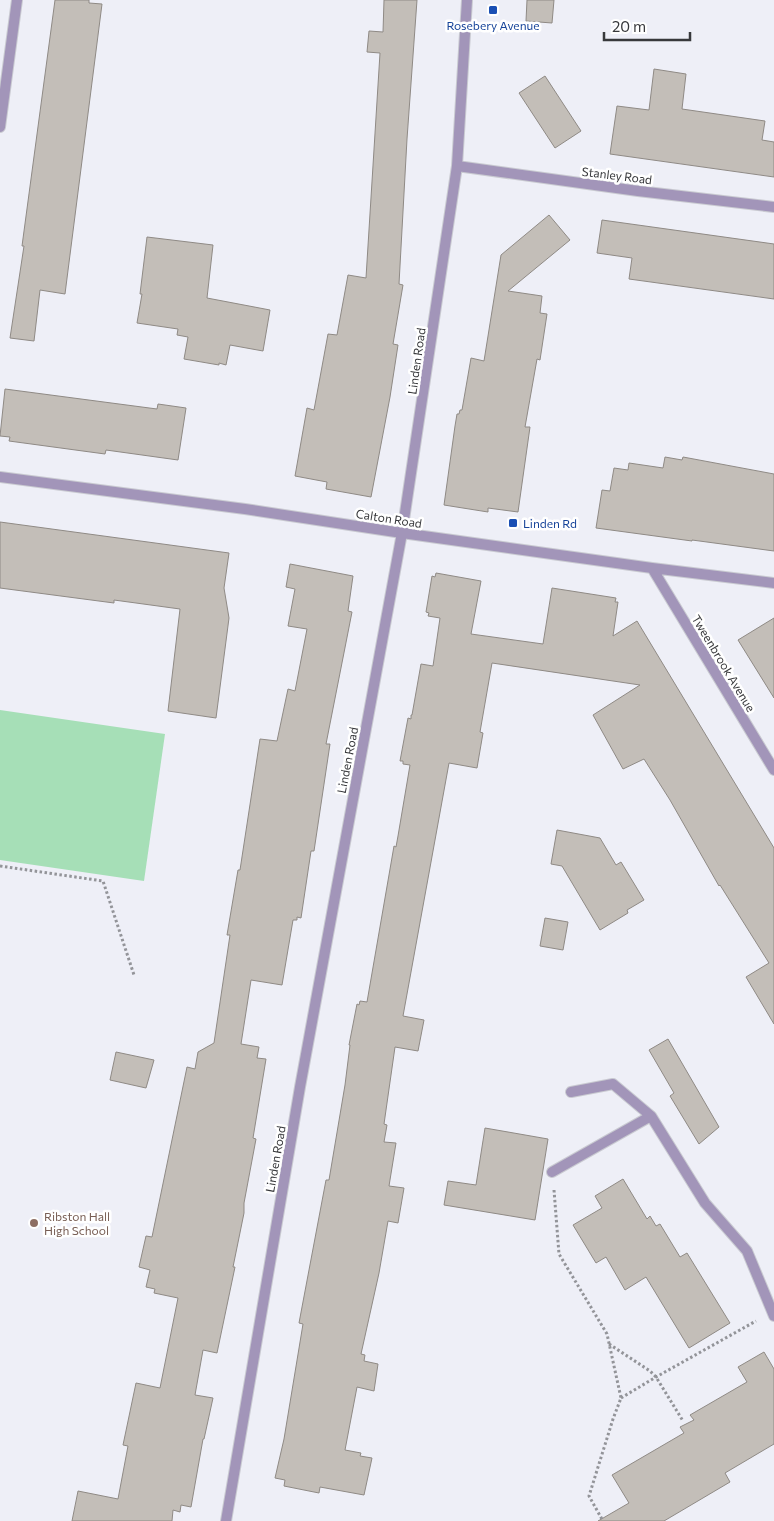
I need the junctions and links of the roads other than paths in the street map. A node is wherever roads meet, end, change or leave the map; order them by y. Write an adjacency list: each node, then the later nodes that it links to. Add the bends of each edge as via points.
1 (17, 0): 3 (street)
2 (467, 0): 4 (street, Linden Road)
3 (0, 128)
4 (457, 166): 5 (street, Stanley Road); 7 (street, Linden Road)
5 (774, 207)
6 (0, 477): 7 (street, Calton Road, via 245,508)
7 (402, 533): 8 (street, Calton Road); 15 (street, Linden Road, via 301,1077)
8 (652, 568): 9 (street, Calton Road); 10 (street, Tweenbrook Avenue)
9 (774, 583)
10 (774, 770)
11 (571, 1092): 12 (street, via 613,1084)
12 (651, 1116): 13 (street); 14 (street, via 705,1203 746,1251)
13 (552, 1172)
14 (773, 1314)
15 (226, 1521)

